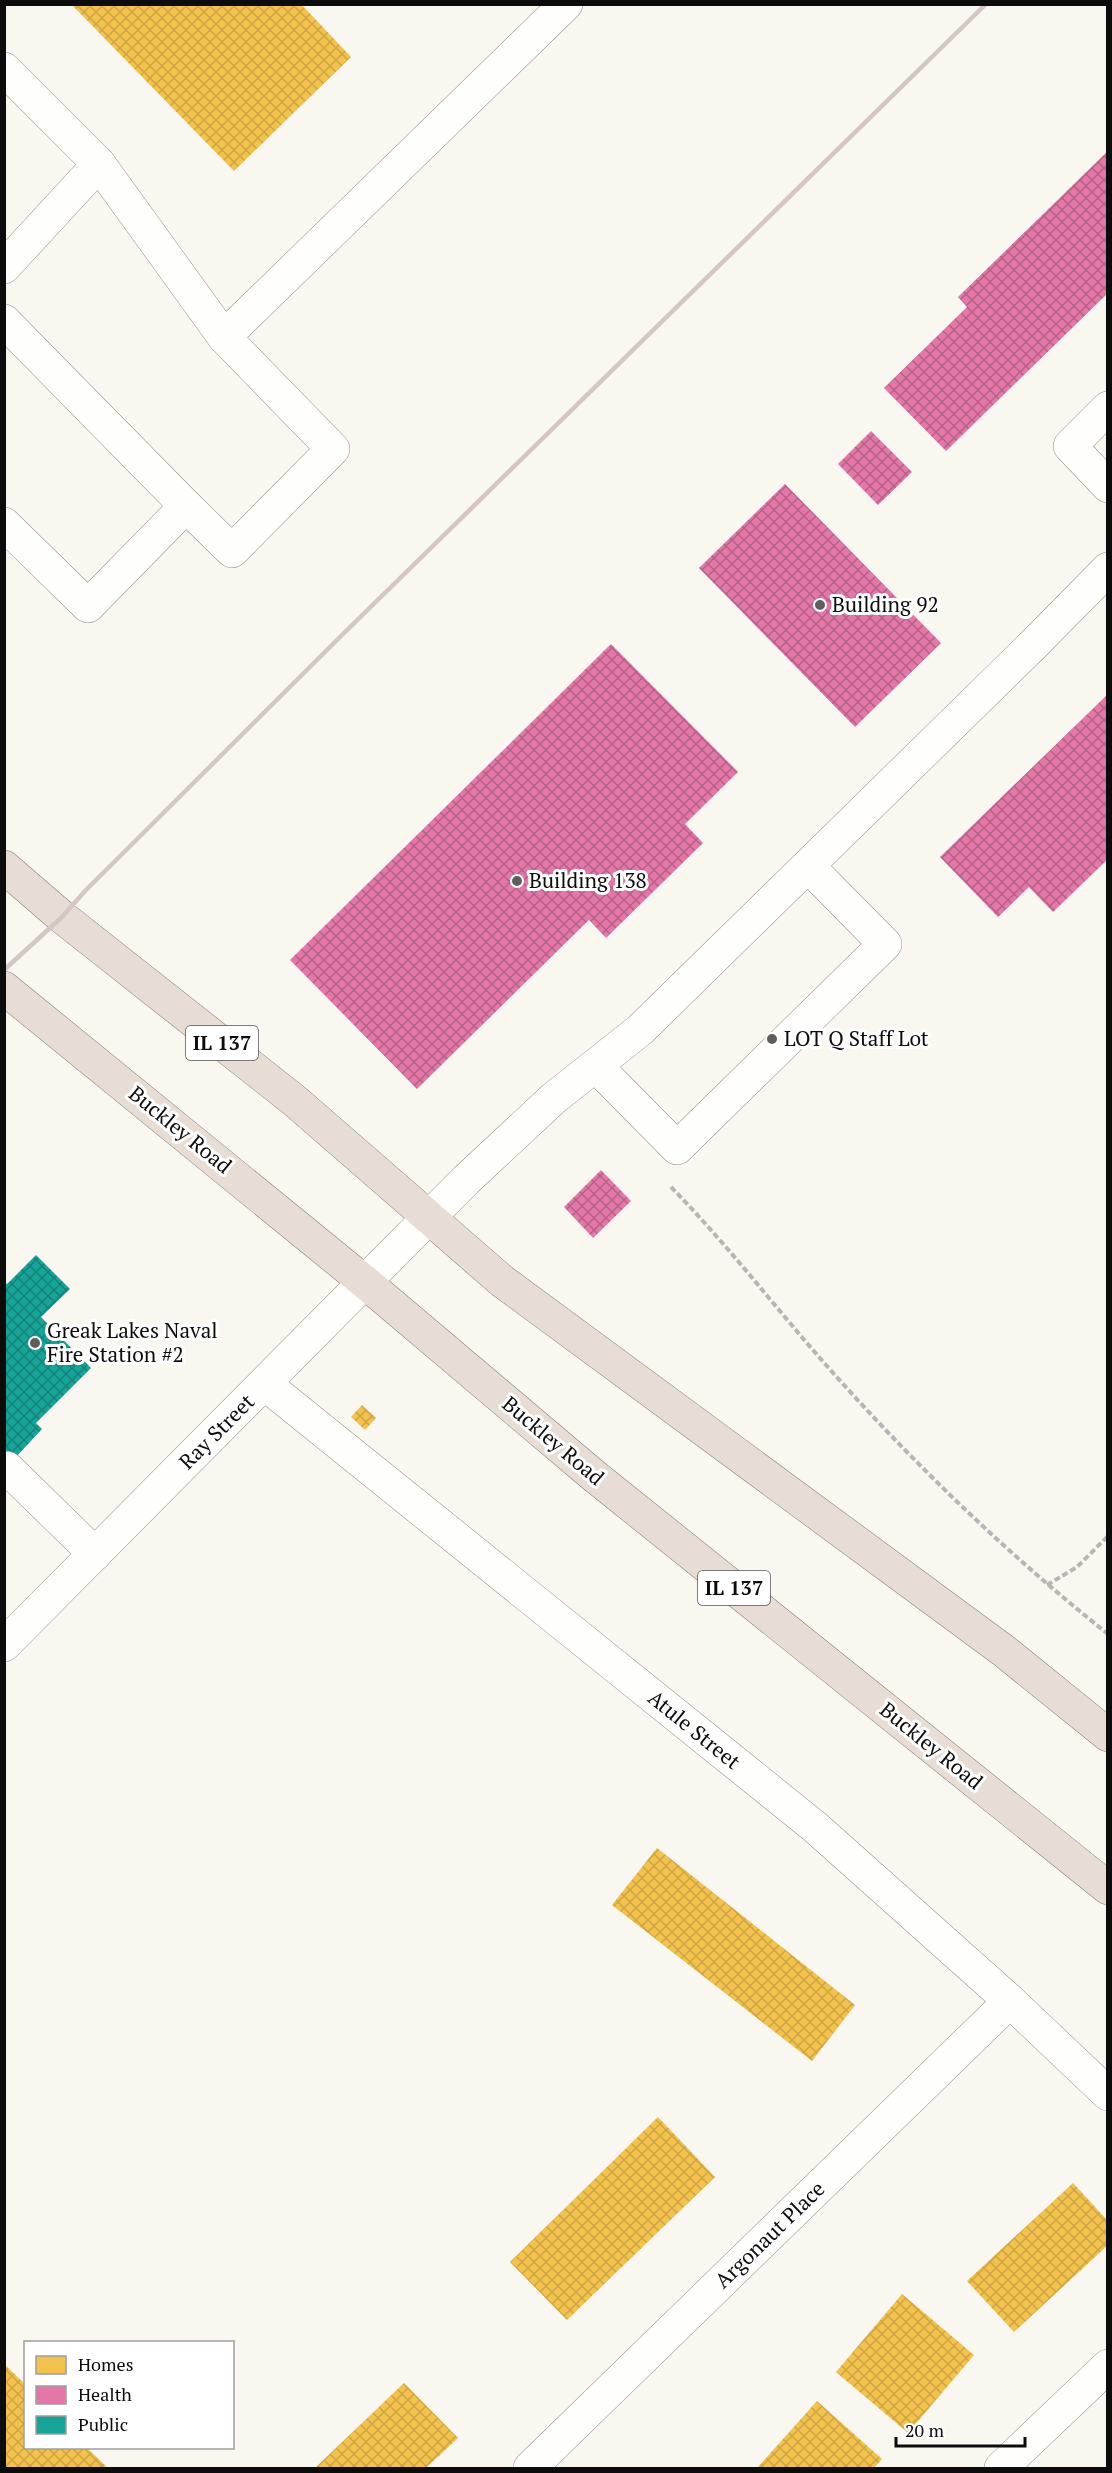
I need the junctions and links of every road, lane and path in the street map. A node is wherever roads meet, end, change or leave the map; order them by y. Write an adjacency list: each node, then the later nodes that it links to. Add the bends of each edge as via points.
1 (566, 4): 6 (street)
2 (4, 69): 3 (street)
3 (99, 164): 4 (street); 6 (street)
4 (4, 267)
5 (4, 321): 9 (street)
6 (224, 337): 9 (street, via 333,449 232,551)
7 (1107, 408): 8 (street, via 1070,446)
8 (1107, 486)
9 (186, 506): 10 (street, via 88,606)
10 (4, 524)
11 (1107, 569): 12 (street, Ray Street)
12 (808, 866): 15 (street, Ray Street, via 640,1030); 15 (street, via 885,944 677,1148)
13 (4, 867): 17 (highway, IL 137, via 295,1101)
14 (4, 988): 18 (highway, Buckley Road / IL 137)
15 (596, 1066): 17 (street, Ray Street, via 554,1098)
16 (670, 1186): 23 (path, via 916,1463)
17 (430, 1218): 18 (street, Ray Street); 26 (highway, IL 137, via 502,1281 1004,1651)
18 (366, 1283): 19 (street, Ray Street); 27 (highway, Buckley Road / IL 137, via 593,1475)
19 (265, 1384): 22 (street, Ray Street); 28 (street, Atule Street, via 815,1827)
20 (7, 1468): 22 (street)
21 (1107, 1536): 23 (path, via 1077,1567)
22 (95, 1554): 25 (street, Ray Street)
23 (1047, 1585): 24 (path)
24 (1107, 1634)
25 (4, 1645)
26 (1107, 1735)
27 (1107, 1888)
28 (1010, 2001): 29 (street, Atule Street); 31 (street, Argonaut Place)
29 (1107, 2094)
30 (1107, 2366): 32 (street)
31 (530, 2469)
32 (1001, 2469)

